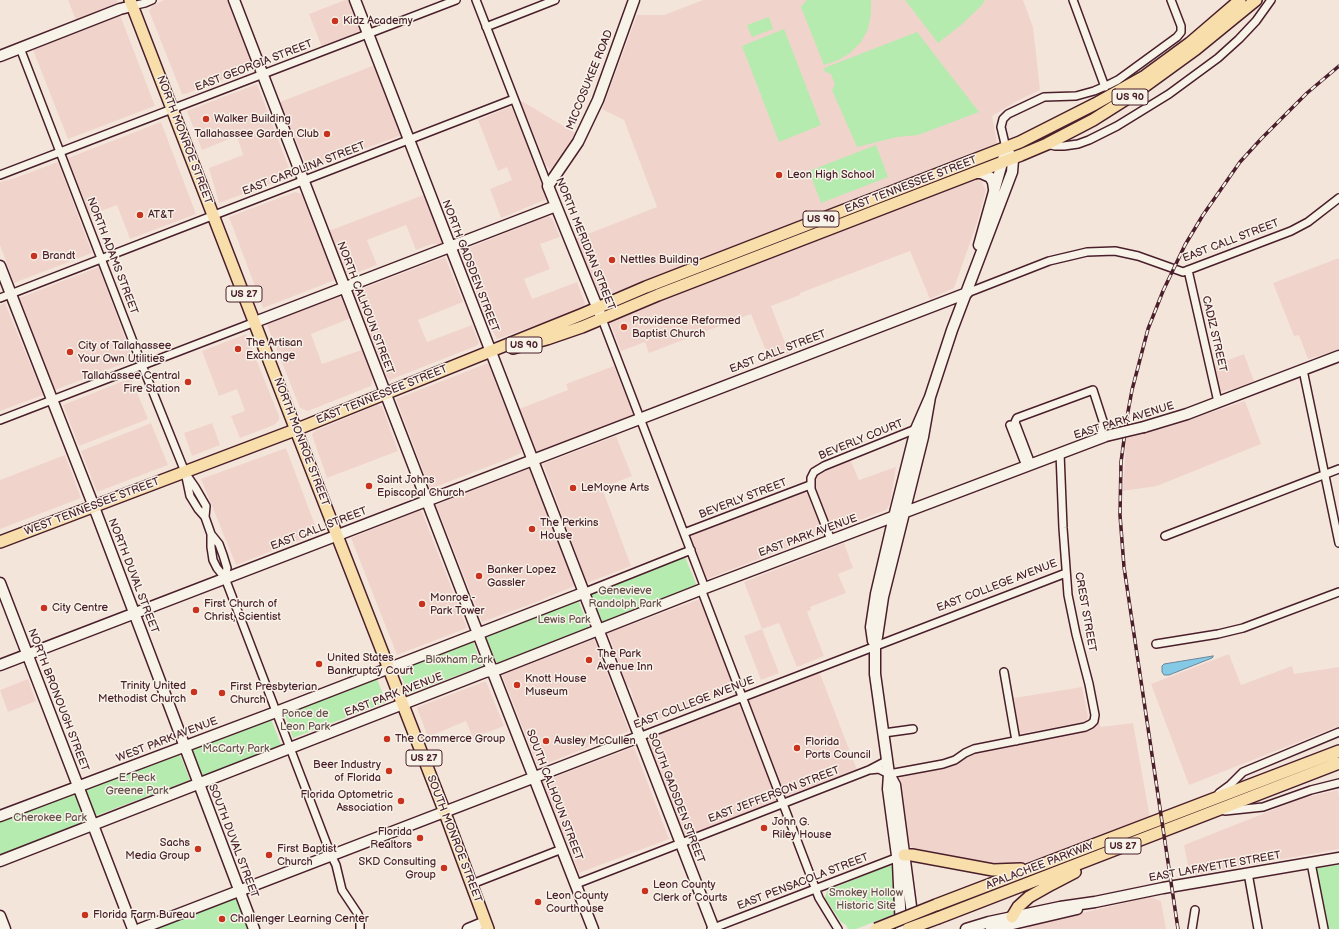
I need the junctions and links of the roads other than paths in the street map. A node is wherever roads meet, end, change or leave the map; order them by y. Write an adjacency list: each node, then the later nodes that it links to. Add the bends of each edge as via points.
1 (152, 0): 13 (street)
2 (234, 0): 18 (street, NORTH CALHOUN STREET)
3 (355, 0): 15 (street, NORTH GADSDEN STREET)
4 (456, 0): 15 (street, EAST GEORGIA STREET)
5 (476, 0): 14 (street, NORTH MERIDIAN STREET)
6 (554, 0): 14 (street)
7 (634, 0): 30 (street, MICCOSUKEE ROAD, via 598,100 578,142)
8 (1072, 0): 19 (street)
9 (1171, 0): 19 (street, via 1181,26 1180,34)
10 (1240, 0): 24 (main road, EAST TENNESSEE STREET / US 90, via 1190,43 1135,82 1076,115)
11 (1256, 0): 23 (main road, EAST TENNESSEE STREET / US 90, via 1192,52 1134,94 1093,120)
12 (1271, 0): 23 (street, EAST TENNESSEE STREET, via 1239,39 1169,94 1089,140 1064,146)
13 (131, 3): 16 (street); 21 (main road, NORTH MONROE STREET / US 27)
14 (486, 27): 20 (street, NORTH MERIDIAN STREET)
15 (368, 34): 18 (street, EAST GEORGIA STREET); 22 (street, NORTH GADSDEN STREET)
16 (20, 48): 17 (street); 25 (street, NORTH ADAMS STREET)
17 (0, 56)
18 (262, 74): 21 (street, EAST GEORGIA STREET); 29 (street, NORTH CALHOUN STREET)
19 (1105, 87): 24 (street, via 1076,96 1042,98 1008,114 1001,125)
20 (514, 99): 22 (street, EAST CAROLINA STREET); 30 (street, NORTH MERIDIAN STREET)
21 (172, 109): 25 (street, EAST GEORGIA STREET); 34 (main road, NORTH MONROE STREET / US 27)
22 (409, 140): 29 (street, EAST CAROLINA STREET); 37 (street, NORTH GADSDEN STREET)
23 (1047, 144): 26 (main road, EAST TENNESSEE STREET / US 90)
24 (1006, 148): 26 (street); 35 (main road, EAST TENNESSEE STREET / US 90)
25 (60, 152): 28 (street, EAST GEORGIA STREET); 38 (street, NORTH ADAMS STREET)
26 (1007, 160): 27 (main road, EAST TENNESSEE STREET / US 90); 31 (street); 44 (street, via 1014,164 1012,172)
27 (975, 173): 31 (street, via 990,177); 36 (main road, EAST TENNESSEE STREET / US 90)
28 (0, 175)
29 (304, 181): 34 (street, EAST CAROLINA STREET); 43 (street, NORTH CALHOUN STREET)
30 (548, 186): 33 (street, NORTH MERIDIAN STREET)
31 (994, 189): 44 (street)
32 (1339, 198): 41 (street, EAST CALL STREET, via 1308,222 1291,231)
33 (556, 206): 37 (street); 47 (street, NORTH MERIDIAN STREET)
34 (214, 216): 38 (street, EAST CAROLINA STREET); 49 (main road, NORTH MONROE STREET / US 27)
35 (812, 223): 36 (main road); 40 (main road, EAST TENNESSEE STREET / US 90)
36 (816, 234): 42 (main road, EAST TENNESSEE STREET / US 90)
37 (450, 247): 43 (street); 50 (street, NORTH GADSDEN STREET)
38 (102, 259): 45 (street, EAST CAROLINA STREET); 52 (street, NORTH ADAMS STREET)
39 (0, 266): 45 (street, NORTH DUVAL STREET)
40 (690, 270): 42 (main road); 47 (main road, EAST TENNESSEE STREET / US 90)
41 (1188, 270): 44 (street, EAST CALL STREET, via 1183,272 1138,256 1115,251 1087,252 1049,261); 57 (street, CADIZ STREET)
42 (694, 281): 48 (main road, EAST TENNESSEE STREET / US 90)
43 (345, 288): 49 (street); 54 (street, NORTH CALHOUN STREET)
44 (967, 293): 55 (street); 58 (street, EAST CALL STREET)
45 (11, 294): 46 (street, EAST CAROLINA STREET); 56 (street, NORTH DUVAL STREET)
46 (0, 298)
47 (597, 308): 48 (street, NORTH MERIDIAN STREET); 50 (main road, EAST TENNESSEE STREET / US 90)
48 (602, 319): 50 (main road, EAST TENNESSEE STREET / US 90, via 537,342); 58 (street, NORTH MERIDIAN STREET)
49 (255, 322): 52 (street); 61 (main road, NORTH MONROE STREET / US 27)
50 (490, 351): 54 (main road, EAST TENNESSEE STREET / US 90); 65 (street, NORTH GADSDEN STREET)
51 (1339, 356): 53 (street, EAST PARK AVENUE)
52 (142, 366): 56 (street); 68 (street, NORTH ADAMS STREET)
53 (1303, 370): 57 (street, EAST PARK AVENUE); 69 (street)
54 (385, 394): 61 (main road, EAST TENNESSEE STREET / US 90); 71 (street, NORTH CALHOUN STREET)
55 (930, 397): 62 (street); 73 (street)
56 (52, 400): 59 (street); 72 (street, NORTH DUVAL STREET)
57 (1218, 402): 63 (street, EAST PARK AVENUE, bridge, via 1174,419)
58 (640, 418): 65 (street, EAST CALL STREET); 75 (street, NORTH MERIDIAN STREET)
59 (0, 420)
60 (1010, 425): 66 (street)
61 (295, 430): 68 (main road, EAST TENNESSEE STREET / US 90); 77 (main road, NORTH MONROE STREET / US 27)
62 (916, 430): 70 (street, BEVERLY COURT, via 824,466 814,472); 74 (street)
63 (1104, 437): 64 (street, EAST PARK AVENUE); 66 (street, via 1103,421 1093,390 1017,418 1015,422)
64 (1060, 453): 66 (street, EAST PARK AVENUE); 83 (street, CREST STREET)
65 (532, 460): 71 (street, EAST CALL STREET); 88 (street, NORTH GADSDEN STREET)
66 (1028, 465): 73 (street, EAST PARK AVENUE)
67 (1339, 469): 69 (street)
68 (185, 472): 72 (main road, WEST TENNESSEE STREET / US 90); 76 (street, NORTH ADAMS STREET, via 206,506)
69 (1325, 474): 78 (street); 81 (street)
70 (810, 485): 75 (street, BEVERLY STREET); 79 (street)
71 (427, 500): 77 (street, EAST CALL STREET); 91 (street, NORTH CALHOUN STREET)
72 (94, 506): 80 (main road, WEST TENNESSEE STREET / US 90); 89 (street, NORTH DUVAL STREET)
73 (904, 513): 74 (street, EAST PARK AVENUE); 93 (street, via 883,596)
74 (894, 517): 79 (street, EAST PARK AVENUE); 93 (street, via 873,609 871,629)
75 (684, 533): 82 (street, NORTH MERIDIAN STREET)
76 (211, 534): 84 (street, NORTH ADAMS STREET, via 213,560); 84 (street, NORTH ADAMS STREET, via 223,555 227,568)
77 (336, 535): 84 (street, EAST CALL STREET); 96 (main road, NORTH MONROE STREET / US 27)
78 (1164, 536)
79 (831, 540): 86 (street, EAST PARK AVENUE)
80 (0, 542)
81 (1339, 543)
82 (690, 550): 86 (street, NORTH MERIDIAN STREET); 88 (street)
83 (1066, 573): 93 (street, EAST COLLEGE AVENUE); 106 (street, CREST STREET, via 1068,595 1089,684 1094,721 1085,727)
84 (225, 578): 89 (street, EAST CALL STREET); 101 (street, NORTH ADAMS STREET)
85 (0, 583): 94 (street, NORTH BRONOUGH STREET)
86 (703, 588): 90 (street, EAST PARK AVENUE); 99 (street, NORTH MERIDIAN STREET)
87 (1339, 592): 92 (street, via 1243,628)
88 (584, 593): 90 (street, NORTH GADSDEN STREET); 91 (street)
89 (134, 614): 94 (street, EAST CALL STREET); 107 (street, NORTH DUVAL STREET)
90 (598, 630): 97 (street, EAST PARK AVENUE); 105 (street, SOUTH GADSDEN STREET)
91 (478, 634): 96 (street); 97 (street, NORTH CALHOUN STREET)
92 (1156, 644)
93 (874, 646): 99 (street, EAST COLLEGE AVENUE); 104 (street)
94 (27, 654): 95 (street, EAST CALL STREET); 117 (street, NORTH BRONOUGH STREET)
95 (0, 665)
96 (389, 668): 100 (main road, NORTH MONROE STREET / US 27); 101 (street)
97 (492, 670): 100 (street, EAST PARK AVENUE); 114 (street, SOUTH CALHOUN STREET)
98 (1004, 672): 106 (street)
99 (742, 697): 105 (street, EAST COLLEGE AVENUE); 118 (street, NORTH MERIDIAN STREET)
100 (403, 704): 108 (street, EAST PARK AVENUE); 119 (main road, SOUTH MONROE STREET / US 27)
101 (276, 712): 107 (street, WEST PARK AVENUE); 108 (street, NORTH ADAMS STREET)
102 (913, 729): 104 (street)
103 (1339, 732): 120 (street, via 1243,772 1218,794)
104 (884, 734): 110 (street)
105 (639, 737): 114 (street, EAST COLLEGE AVENUE); 125 (street, SOUTH GADSDEN STREET)
106 (1016, 741): 113 (street, via 974,749 943,764)
107 (185, 746): 115 (street, NORTH DUVAL STREET); 117 (street, WEST PARK AVENUE)
108 (290, 749): 115 (street); 127 (street, NORTH ADAMS STREET)
109 (1339, 751): 120 (main road, APALACHEE PARKWAY / US 27)
110 (888, 760): 112 (street, EAST JEFFERSON STREET); 113 (street)
111 (1339, 763): 122 (main road, APALACHEE PARKWAY / US 27)
112 (869, 770): 113 (street); 118 (street, EAST JEFFERSON STREET)
113 (890, 774): 128 (street, via 895,785)
114 (534, 777): 119 (street, EAST COLLEGE AVENUE); 126 (street, SOUTH CALHOUN STREET)
115 (198, 783): 123 (street); 137 (street, SOUTH DUVAL STREET)
116 (1339, 783): 122 (street, via 1263,807 1231,810)
117 (78, 786): 121 (street, WEST PARK AVENUE); 123 (street, NORTH BRONOUGH STREET)
118 (783, 803): 125 (street, EAST JEFFERSON STREET); 136 (street, NORTH MERIDIAN STREET)
119 (445, 812): 127 (street, EAST COLLEGE AVENUE); 134 (main road, SOUTH MONROE STREET / US 27)
120 (1178, 813): 131 (main road, APALACHEE PARKWAY / US 27)
121 (0, 816)
122 (1183, 824): 124 (main road, APALACHEE PARKWAY / US 27)
123 (93, 825): 130 (street); 144 (street, NORTH BRONOUGH STREET)
124 (1142, 839): 140 (main road, via 1042,889 1020,905); 142 (main road, APALACHEE PARKWAY / US 27, bridge, via 938,918)
125 (680, 843): 135 (street, EAST JEFFERSON STREET); 150 (street, SOUTH GADSDEN STREET)
126 (562, 850): 134 (street); 135 (street, SOUTH CALHOUN STREET)
127 (331, 856): 137 (street, EAST COLLEGE AVENUE); 147 (street, NORTH ADAMS STREET, via 342,890 358,914)
128 (901, 856): 131 (main road, via 912,855 998,871 1018,870); 136 (street, EAST PENSACOLA STREET); 142 (street)
129 (1339, 858): 132 (street, EAST LAFAYETTE STREET)
130 (0, 860)
131 (1049, 863): 152 (main road, APALACHEE PARKWAY / US 27, bridge)
132 (1311, 863): 133 (street, EAST LAFAYETTE STREET); 158 (street)
133 (1248, 873): 140 (street, EAST LAFAYETTE STREET, via 1060,907); 157 (street)
134 (472, 884): 141 (main road, SOUTH MONROE STREET / US 27)
135 (576, 884): 149 (street, SOUTH CALHOUN STREET)
136 (816, 889): 150 (street, EAST PENSACOLA STREET); 151 (street, NORTH MERIDIAN STREET)
137 (240, 891): 145 (street, EAST COLLEGE AVENUE); 146 (street, SOUTH DUVAL STREET)
138 (1194, 910): 156 (street)
139 (0, 916): 143 (street)
140 (1013, 923): 154 (street, EAST LAFAYETTE STREET, via 983,923); 155 (street, EAST LAFAYETTE STREET)
141 (487, 926): 148 (street)
142 (907, 926): 153 (street)
143 (5, 929)
144 (133, 929)
145 (140, 929)
146 (254, 929)
147 (359, 929)
148 (468, 929)
149 (593, 929)
150 (713, 929)
151 (838, 929)
152 (876, 929)
153 (918, 929)
154 (966, 929)
155 (991, 929)
156 (1192, 929)
157 (1258, 929)
158 (1324, 929)

